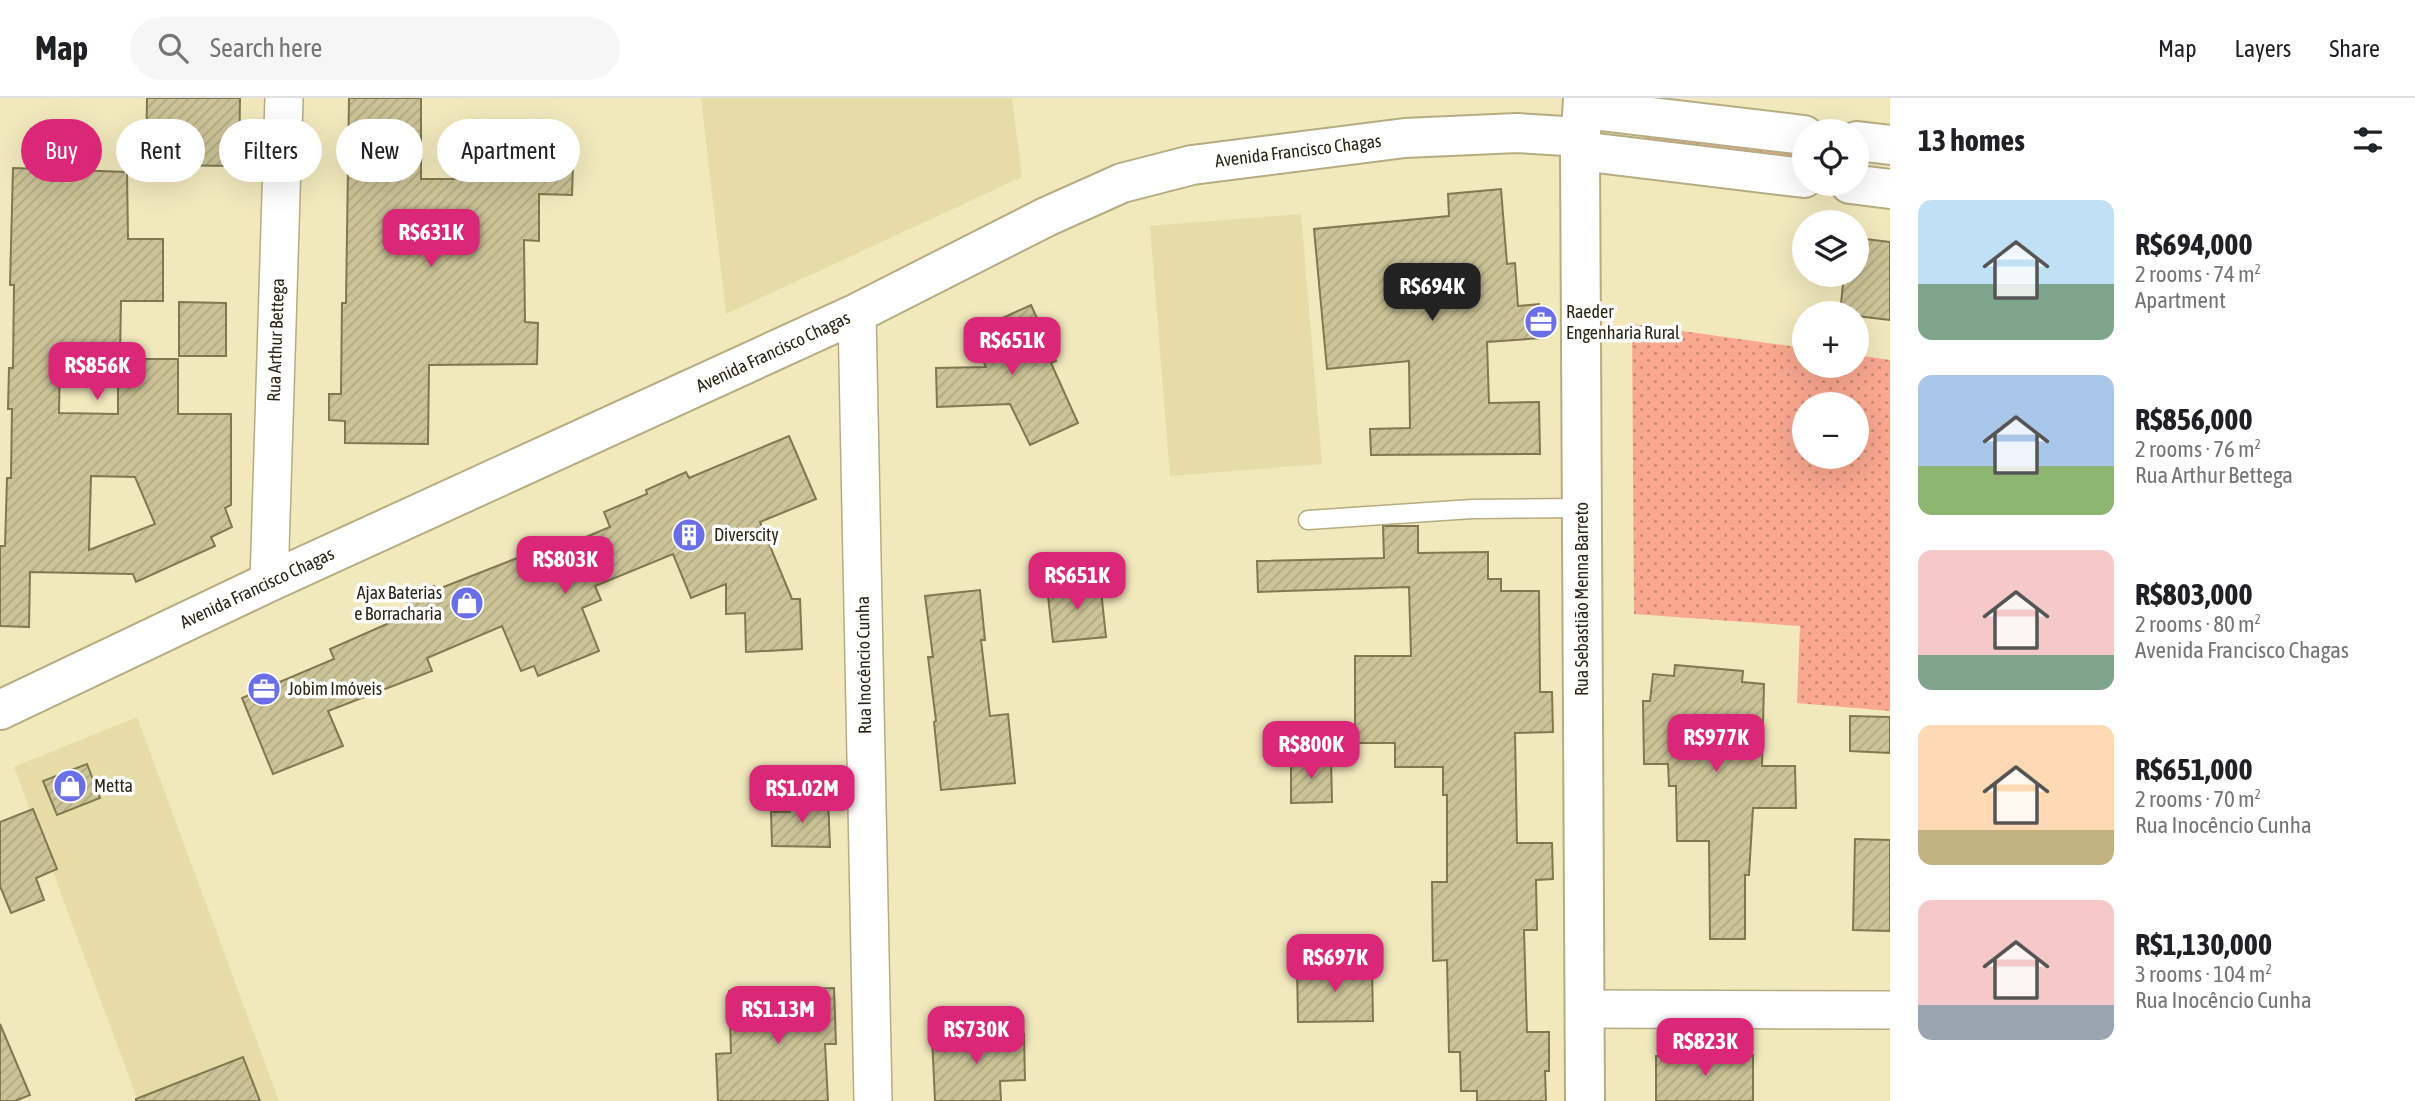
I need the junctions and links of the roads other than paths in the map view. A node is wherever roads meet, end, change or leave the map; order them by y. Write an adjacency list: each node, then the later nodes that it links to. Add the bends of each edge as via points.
1 (284, 98): 12 (street, Rua Arthur Bettega)
2 (1582, 124): 3 (main road, Avenida Francisco Chagas); 6 (main road, Avenida Francisco Chagas); 9 (main road, Avenida Francisco Chagas, via 1517,133 1405,138 1192,165 1122,183); 10 (main road, Rua Sebastião Menna Barreto)
3 (1792, 134)
4 (1869, 142): 5 (main road)
5 (1890, 145)
6 (1792, 175)
7 (1869, 186): 8 (main road)
8 (1890, 188)
9 (857, 313): 12 (main road, Avenida Francisco Chagas); 16 (street, Rua Inocêncio Cunha)
10 (1581, 508): 11 (lane, via 1472,509); 14 (main road, Rua Sebastião Menna Barreto)
11 (1307, 520)
12 (269, 582): 13 (main road, Avenida Francisco Chagas)
13 (0, 710)
14 (1585, 1009): 15 (street); 17 (main road, Rua Sebastião Menna Barreto)
15 (1890, 1010)
16 (873, 1101)
17 (1585, 1101)

